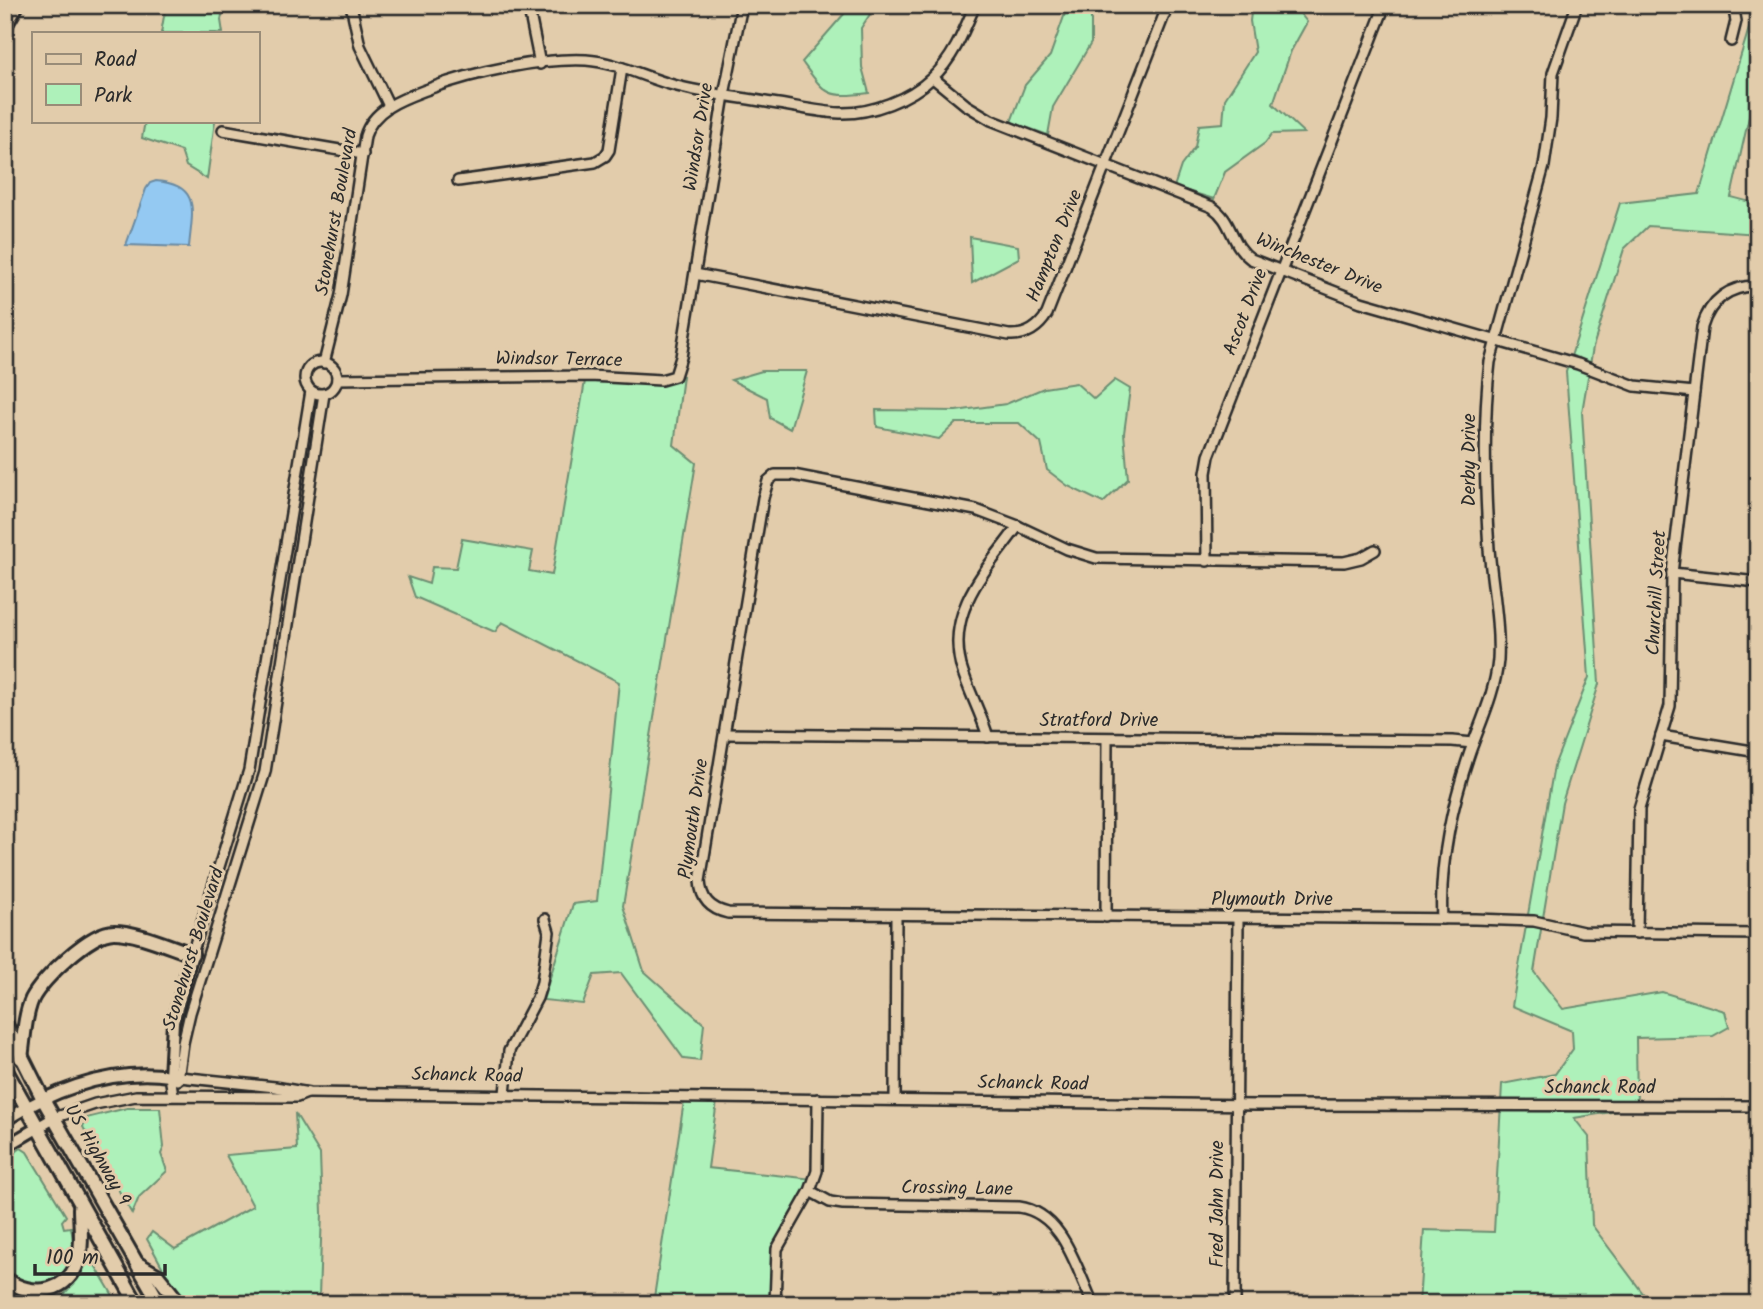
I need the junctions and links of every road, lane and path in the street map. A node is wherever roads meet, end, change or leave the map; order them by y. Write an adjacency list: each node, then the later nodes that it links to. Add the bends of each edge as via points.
1 (17, 5): 10 (highway)
2 (351, 5): 16 (street, via 360,46)
3 (528, 5): 12 (street)
4 (742, 5): 15 (street, Windsor Drive)
5 (975, 5): 14 (street, Stonehurst Boulevard, via 959,42)
6 (1168, 5): 19 (street, Hampton Drive)
7 (1385, 5): 21 (street, Ascot Drive)
8 (1577, 5): 24 (street, Derby Drive, via 1555,63 1544,166)
9 (1733, 5): 11 (street, via 1736,21)
10 (5, 26)
11 (1731, 41)
12 (540, 64): 13 (street, Stonehurst Boulevard, via 587,60); 16 (street, Stonehurst Boulevard, via 456,80)
13 (622, 68): 15 (street, Stonehurst Boulevard); 20 (street, via 605,156 595,162)
14 (933, 78): 15 (street, Stonehurst Boulevard, via 886,105 846,113); 19 (street, Winchester Drive, via 991,120)
15 (724, 95): 22 (street, Windsor Drive)
16 (389, 106): 18 (street, Stonehurst Boulevard, via 368,128)
17 (223, 130): 18 (street)
18 (363, 154): 25 (street, Stonehurst Boulevard, via 341,295)
19 (1105, 165): 21 (street, Winchester Drive, via 1212,207 1223,217 1243,253); 22 (street, Hampton Drive, via 1047,314 1038,327 1024,334 1009,335)
20 (458, 181)
21 (1281, 271): 24 (street, Winchester Drive, via 1361,302); 32 (street, Ascot Drive, via 1209,456)
22 (695, 274): 26 (street, Windsor Terrace, via 680,367 670,379)
23 (1758, 286): 28 (street, Churchill Street, via 1731,290 1709,309 1702,327)
24 (1495, 340): 28 (street, Winchester Drive, via 1635,386); 41 (street, Derby Drive, via 1487,388 1487,495 1498,659 1491,699)
25 (324, 363): 26 (street); 27 (street, Stonehurst Boulevard, via 313,364 306,372 305,383)
26 (337, 379): 29 (street, via 333,389)
27 (311, 391): 29 (street); 35 (street, Stonehurst Boulevard)
28 (1694, 392): 33 (street, Churchill Street)
29 (324, 394): 36 (street, Stonehurst Boulevard)
30 (1018, 526): 32 (street, Plymouth Drive, via 1096,558); 37 (street, Plymouth Drive, via 961,507 793,475 770,478); 39 (street, via 971,592 959,626 961,665)
31 (1375, 550): 32 (street, Plymouth Drive, via 1344,562)
32 (1207, 561)
33 (1672, 573): 34 (street); 38 (street, Churchill Street, via 1672,694)
34 (1758, 582)
35 (263, 692): 36 (street); 43 (street, Stonehurst Boulevard, via 241,800)
36 (279, 694): 44 (street, Stonehurst Boulevard, via 265,772)
37 (725, 734): 39 (street, Stratford Drive); 45 (street, Plymouth Drive, via 700,881 710,906 728,913)
38 (1661, 736): 42 (street); 50 (street, Churchill Street, via 1639,809)
39 (988, 737): 40 (street, Stratford Drive)
40 (1107, 739): 41 (street, Stratford Drive); 46 (street)
41 (1473, 743): 49 (street, Derby Drive, via 1449,824)
42 (1758, 752)
43 (211, 895): 44 (street); 53 (street, Stonehurst Boulevard)
44 (227, 900): 52 (street, Stonehurst Boulevard)
45 (896, 915): 46 (street, Plymouth Drive); 63 (street)
46 (1105, 917): 47 (street, Plymouth Drive)
47 (1238, 918): 49 (street, Plymouth Drive); 64 (street, Fred Jahn Drive)
48 (545, 919): 59 (street, via 549,932 542,982 509,1051)
49 (1442, 919): 50 (street, Plymouth Drive, via 1534,921 1574,932)
50 (1637, 933): 51 (street, Plymouth Drive)
51 (1758, 933)
52 (213, 943): 53 (street); 57 (street, Stonehurst Boulevard)
53 (192, 954): 55 (highway, via 116,932 87,941 34,996); 57 (main road, Stonehurst Boulevard, via 173,1022)
54 (5, 1023): 55 (highway, US Highway 9)
55 (21, 1058): 61 (highway, US Highway 9)
56 (5, 1069): 66 (highway, US Highway 9)
57 (174, 1077): 58 (street, Schanck Road); 60 (street, Stonehurst Boulevard); 61 (main road, Schanck Road, via 118,1077)
58 (309, 1093): 59 (street, Schanck Road); 60 (street, Schanck Road, via 297,1097)
59 (505, 1094): 62 (street, Schanck Road)
60 (173, 1095): 67 (street, Schanck Road, via 112,1100)
61 (43, 1099): 66 (main road, Schanck Road); 67 (highway, US Highway 9)
62 (818, 1099): 63 (street, Schanck Road); 71 (street, via 817,1171)
63 (895, 1100): 64 (street, Schanck Road)
64 (1237, 1104): 65 (street, Schanck Road); 80 (street, Fred Jahn Drive)
65 (1758, 1106)
66 (25, 1108): 68 (main road, Schanck Road); 69 (highway, US Highway 9)
67 (54, 1118): 69 (main road); 73 (highway, US Highway 9)
68 (5, 1120)
69 (36, 1127): 70 (main road); 72 (highway, US Highway 9)
70 (5, 1147)
71 (810, 1191): 78 (street, via 777,1249); 79 (street, Crossing Lane, via 843,1204 1019,1207 1038,1212 1059,1232)
72 (80, 1204): 74 (highway, via 80,1254 62,1284 43,1291 19,1287); 75 (highway, US Highway 9)
73 (137, 1264): 76 (highway, US Highway 9); 77 (highway, via 157,1275)
74 (5, 1278)
75 (137, 1304)
76 (160, 1304)
77 (180, 1304)
78 (775, 1304)
79 (1093, 1304)
80 (1235, 1304)

